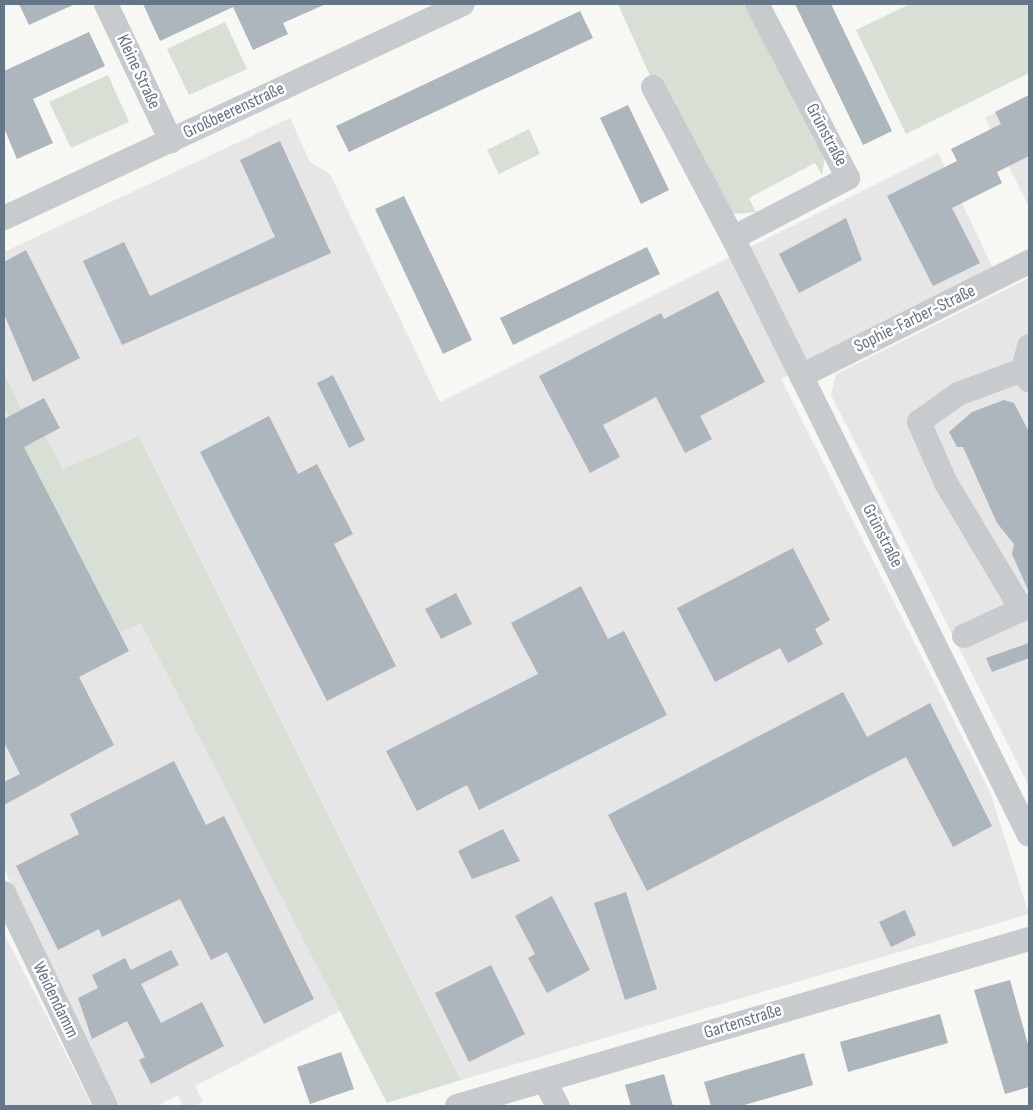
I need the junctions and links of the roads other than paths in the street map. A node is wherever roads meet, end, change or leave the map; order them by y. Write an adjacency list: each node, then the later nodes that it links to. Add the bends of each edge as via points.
1 (106, 4): 5 (street, Kleine Straße)
2 (463, 4): 5 (street, Großbeerenstraße)
3 (757, 4): 7 (street, Grünstraße, via 848,178)
4 (652, 87): 7 (street, Grünstraße)
5 (170, 140): 6 (street, Großbeerenstraße)
6 (4, 218)
7 (733, 238): 11 (street, Grünstraße)
8 (1029, 262): 11 (street, Sophie-Farber-Straße)
9 (1029, 346): 10 (street)
10 (1026, 375): 12 (street, via 958,394 918,422 946,483)
11 (801, 376): 14 (street, Grünstraße)
12 (1026, 608): 13 (street)
13 (964, 636)
14 (1029, 835)
15 (4, 893): 18 (street, Weidendamm)
16 (1029, 939): 17 (street, Gartenstraße)
17 (545, 1081): 19 (street, Gartenstraße); 20 (street)
18 (106, 1106)
19 (457, 1106)
20 (558, 1106)

